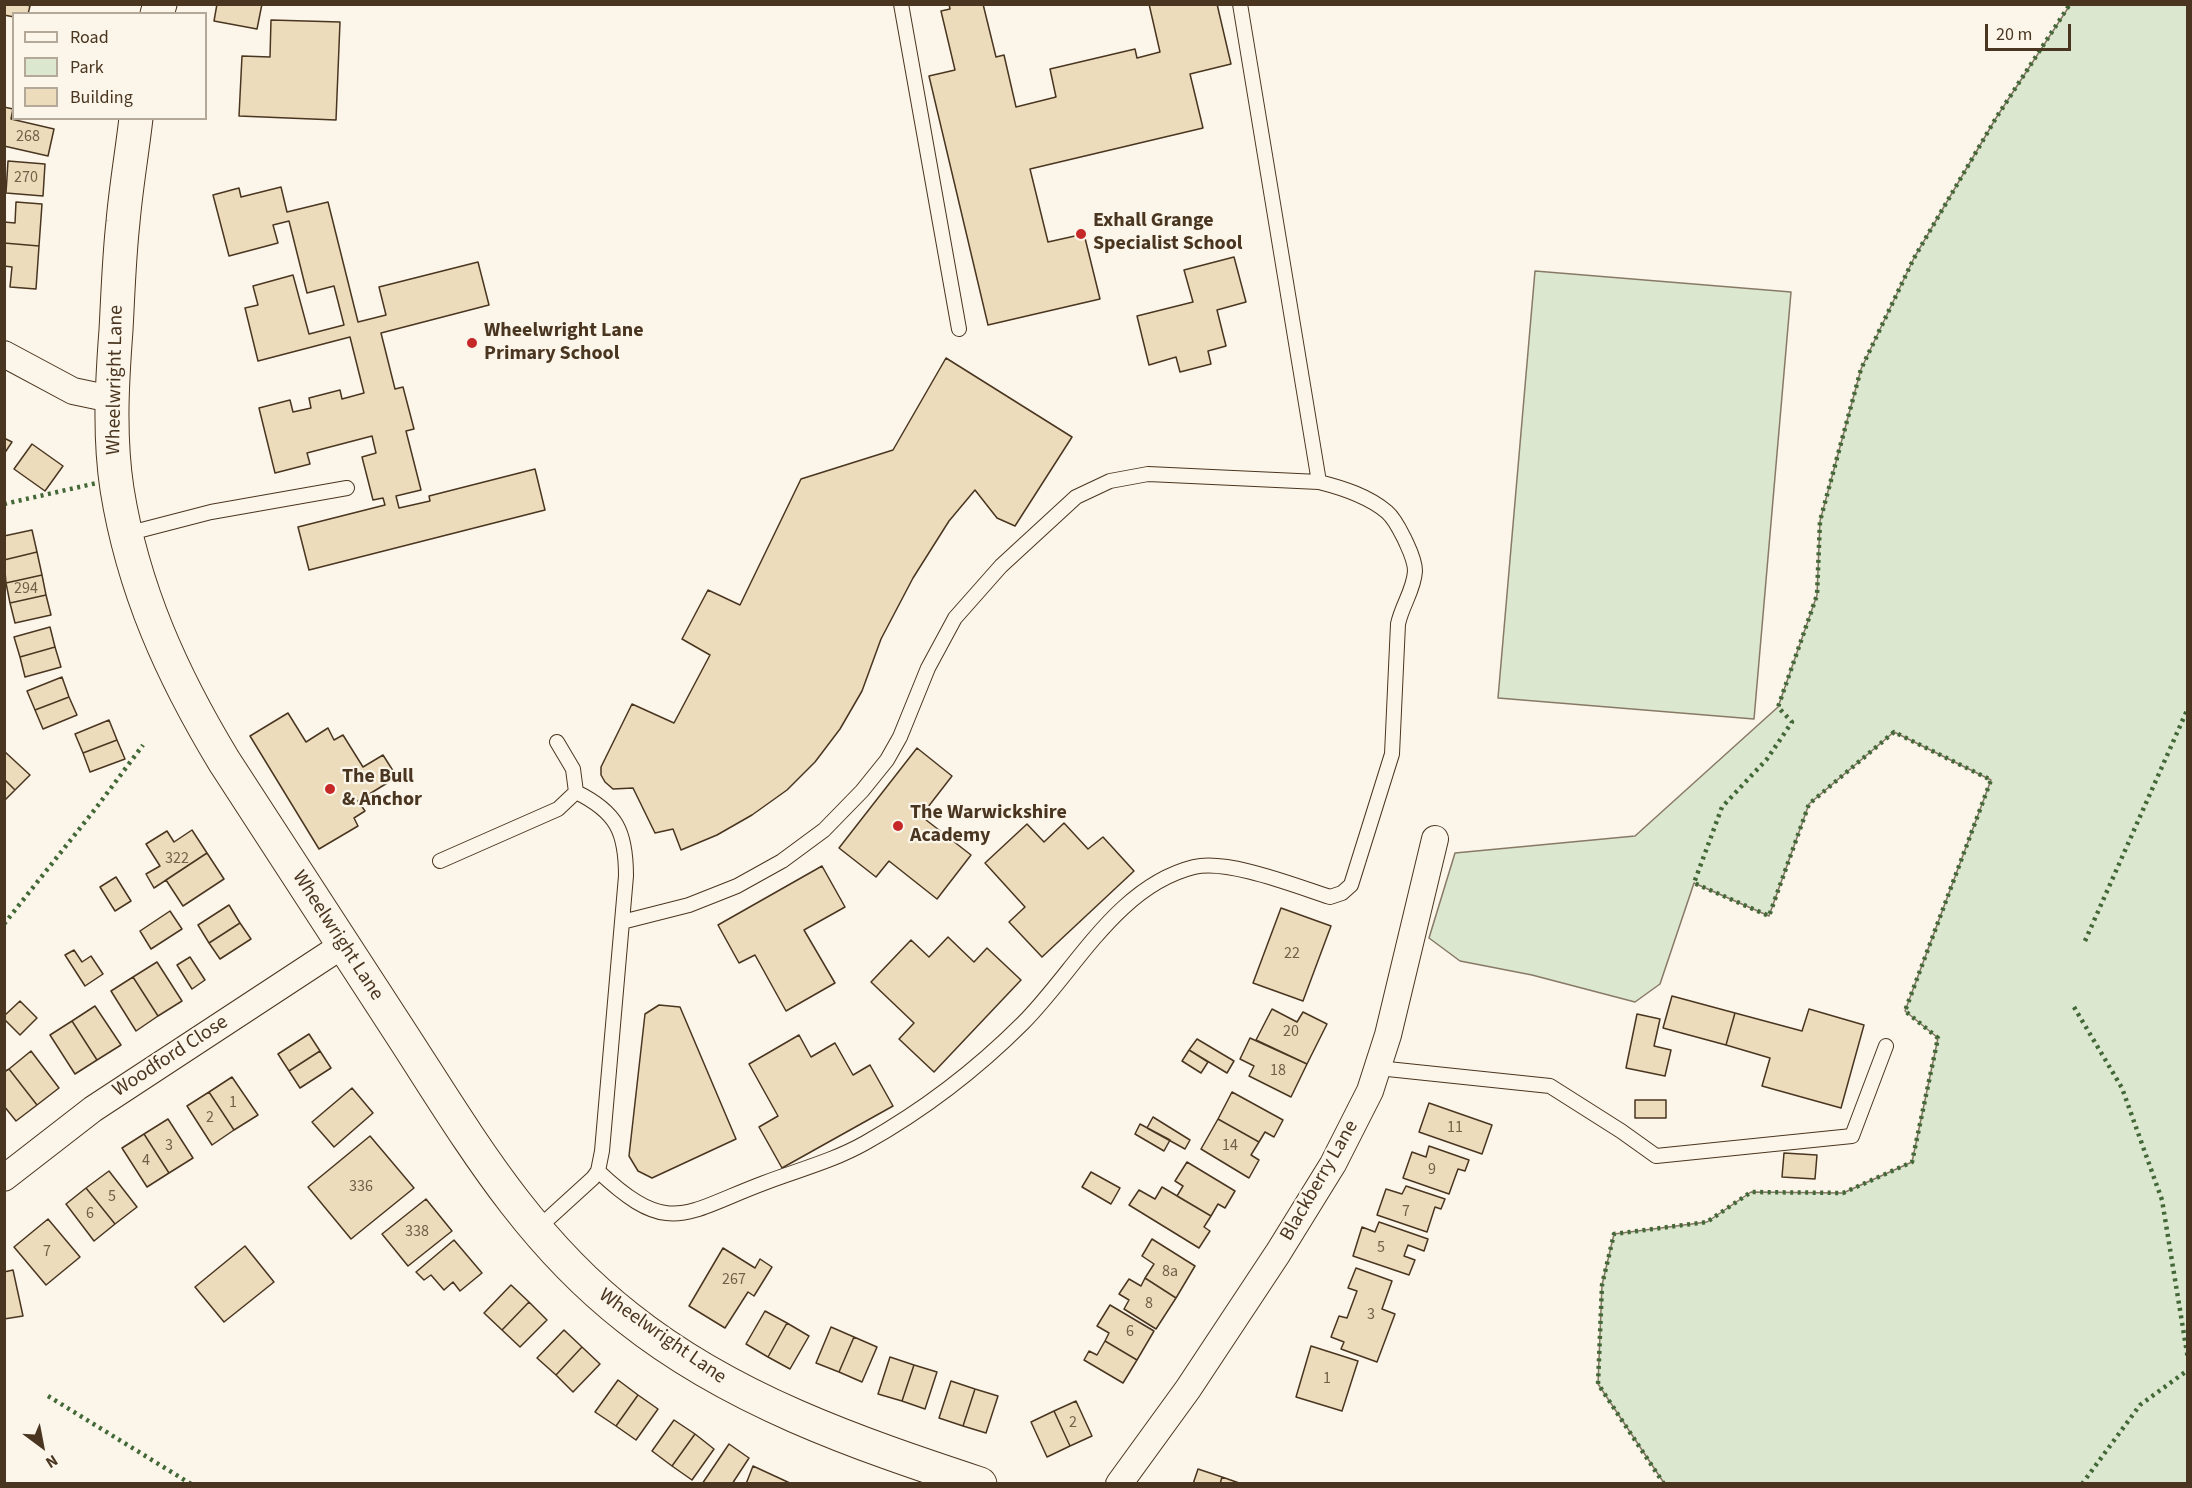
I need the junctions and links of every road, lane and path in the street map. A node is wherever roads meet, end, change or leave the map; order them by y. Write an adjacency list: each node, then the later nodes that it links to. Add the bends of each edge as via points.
1 (901, 4): 4 (lane)
2 (1240, 4): 7 (lane)
3 (136, 120): 6 (street, Wheelwright Lane, via 123,221)
4 (959, 329)
5 (4, 354): 6 (street, via 73,392)
6 (111, 399): 9 (street, Wheelwright Lane, via 116,477)
7 (1319, 482): 14 (lane, via 1148,474 1110,481 1076,497 1010,558 955,618 886,760 824,830 782,861 737,886 689,905); 18 (lane, via 1347,489 1388,513 1398,526 1415,567 1413,585 1398,624 1392,754 1351,885 1330,897 1225,865 1195,867 1171,876 1141,893 1109,921 1024,1022 982,1060 927,1103 864,1144 813,1167 673,1215 642,1206)
8 (347, 488): 9 (lane, via 211,512)
9 (126, 534): 15 (street, Wheelwright Lane, via 138,582 181,686 224,761)
10 (557, 742): 11 (lane, via 573,769)
11 (576, 792): 13 (lane, via 558,809); 14 (lane, via 607,810 624,839)
12 (1435, 839): 17 (street, Blackberry Lane)
13 (440, 861)
14 (622, 922): 18 (lane)
15 (343, 945): 19 (street, Woodford Close, via 93,1108); 20 (street, Wheelwright Lane, via 474,1147)
16 (1886, 1046): 17 (lane, via 1852,1136 1656,1156 1550,1086)
17 (1378, 1068): 22 (street, Blackberry Lane, via 1333,1164 1278,1253)
18 (598, 1171): 20 (lane)
19 (4, 1178)
20 (535, 1230): 21 (street, Wheelwright Lane, via 575,1273 630,1320 731,1385 762,1402 879,1450)
21 (980, 1484)
22 (1119, 1484)

